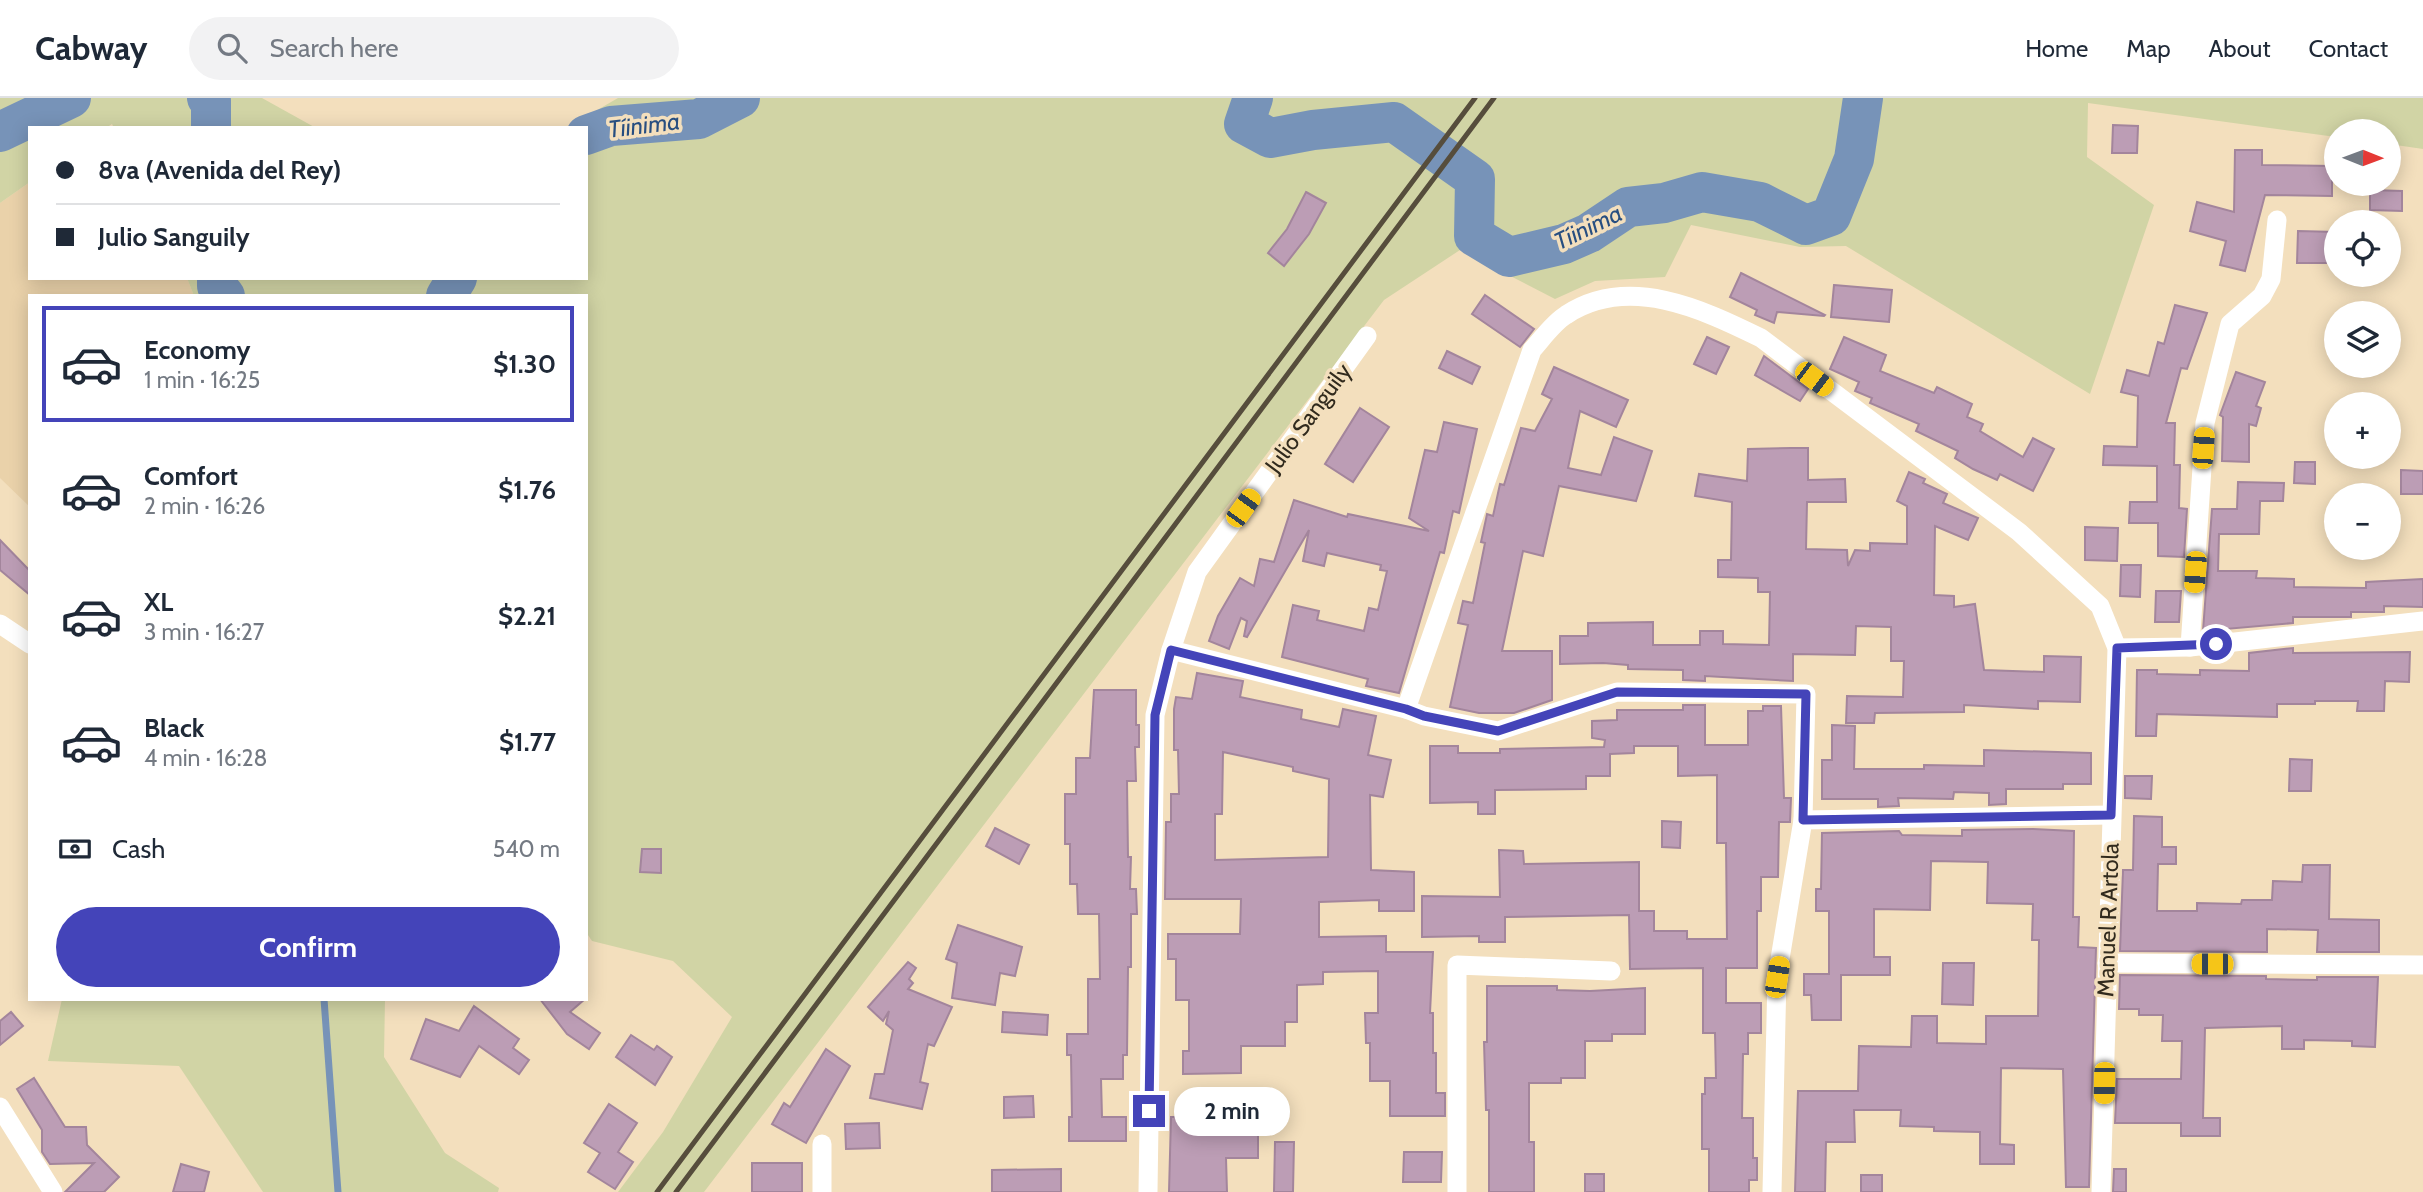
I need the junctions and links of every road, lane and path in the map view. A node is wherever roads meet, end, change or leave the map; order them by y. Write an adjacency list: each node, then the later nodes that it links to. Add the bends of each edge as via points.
1 (2277, 220): 6 (street, via 2270,279 2262,296 2230,324 2205,424)
2 (1367, 336): 8 (street, Julio Sanguily, via 1197,572)
3 (2423, 621): 6 (street)
4 (0, 624): 5 (street)
5 (28, 643)
6 (2190, 647): 7 (street)
7 (2117, 648): 9 (street, via 2099,606 2019,532 1761,338 1714,315 1646,295 1596,302 1565,315 1532,350); 10 (street, Manuel R Artola)
8 (1171, 650): 9 (street); 19 (street, Julio Sanguily, via 1155,715)
9 (1406, 709): 11 (street, via 1498,731 1617,692 1806,694)
10 (2111, 815): 11 (street); 12 (street, Manuel R Artola)
11 (1803, 820): 21 (street, via 1777,977)
12 (2107, 964): 13 (street); 22 (street, Manuel R Artola)
13 (2423, 965)
14 (1611, 971): 20 (street, via 1457,965)
15 (0, 1107): 17 (street)
16 (822, 1144): 18 (street)
17 (53, 1192)
18 (822, 1192)
19 (1148, 1192)
20 (1457, 1192)
21 (1772, 1192)
22 (2101, 1192)

